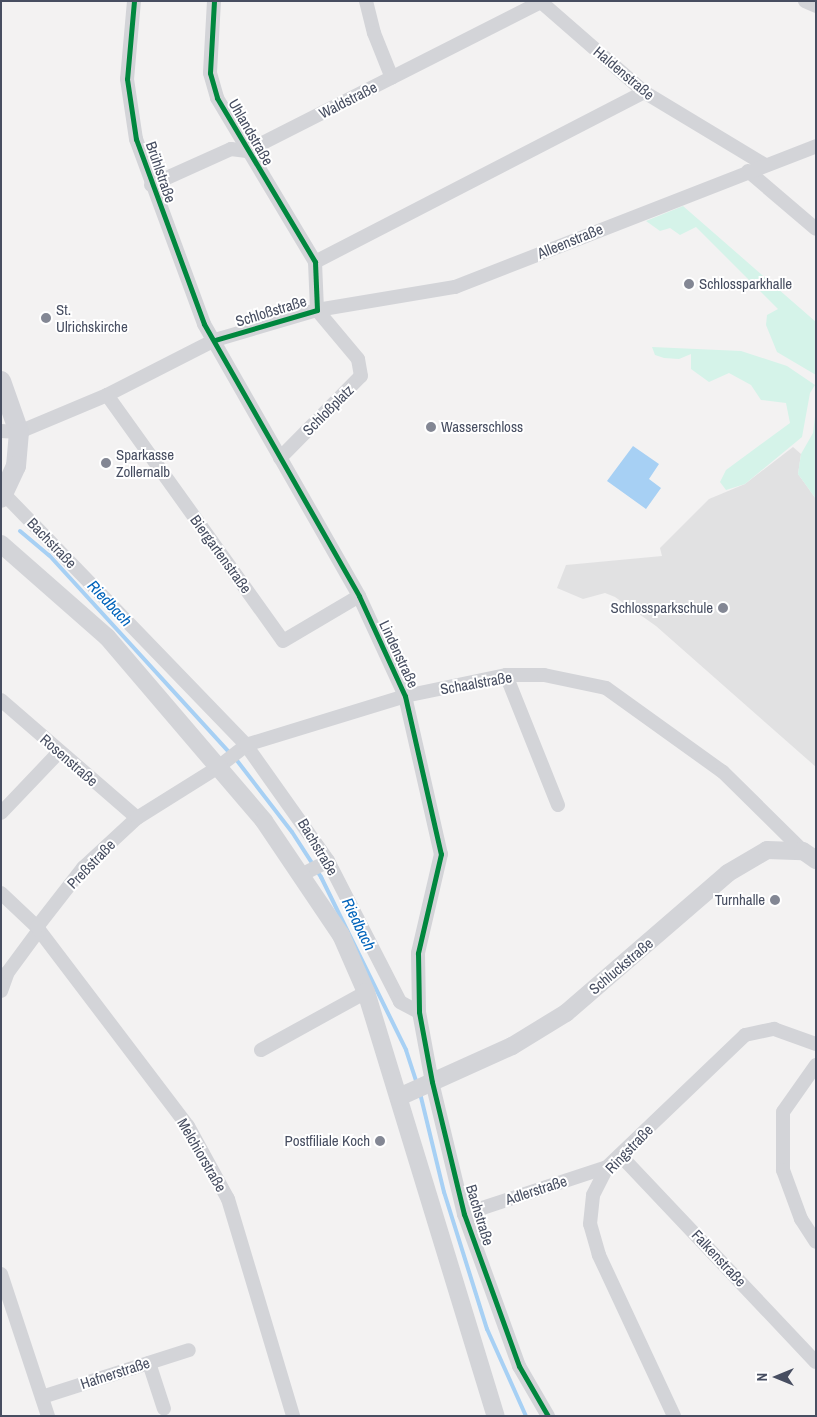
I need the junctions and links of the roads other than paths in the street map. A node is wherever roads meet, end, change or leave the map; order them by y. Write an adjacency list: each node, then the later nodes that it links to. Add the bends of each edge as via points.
1 (134, 1): 13 (street, Brühlstraße, via 127,79 136,139)
2 (214, 1): 10 (street, Uhlandstraße, via 210,73 217,98)
3 (366, 1): 7 (street, via 374,33)
4 (805, 1): 6 (street)
5 (541, 2): 7 (street, Waldstraße); 8 (street, Haldenstraße)
6 (816, 6)
7 (392, 78): 10 (street, Waldstraße)
8 (644, 92): 11 (street, Haldenstraße); 15 (street)
9 (816, 146): 11 (street, Alleenstraße)
10 (247, 151): 13 (street, Waldstraße, via 231,149); 15 (street, Uhlandstraße)
11 (765, 165): 12 (street, Alleenstraße)
12 (748, 171): 14 (street); 16 (street, Alleenstraße, via 455,287)
13 (151, 185): 17 (street, Brühlstraße, via 204,324)
14 (816, 229)
15 (316, 262): 16 (street, Schloßstraße)
16 (317, 310): 17 (street, Schloßstraße); 21 (street, Schloßplatz, via 358,359 362,376)
17 (215, 340): 19 (street, Schloßstraße); 21 (street, Lindenstraße)
18 (1, 381): 20 (main road)
19 (108, 395): 20 (street, Schloßstraße); 24 (street, Biergartenstraße, via 283,641)
20 (10, 431): 22 (main road, via 16,466)
21 (280, 458): 24 (street, Lindenstraße)
22 (3, 496): 29 (street, Bachstraße)
23 (1, 544): 29 (street, Bachstraße, via 107,636)
24 (359, 596): 26 (street, Lindenstraße)
25 (506, 675): 26 (street, Schaalstraße); 30 (street); 33 (street, Schaalstraße, via 544,675 606,688 723,772)
26 (405, 696): 29 (street, Schaalstraße); 39 (street, Lindenstraße, via 441,854 418,954)
27 (1, 700): 28 (street, Rosenstraße)
28 (59, 752): 31 (street); 32 (street, Rosenstraße)
29 (232, 755): 32 (street, Preßstraße); 34 (street, Bachstraße); 34 (street, Bachstraße, via 264,821)
30 (558, 805)
31 (1, 813)
32 (137, 818): 36 (street, Preßstraße, via 83,868)
33 (809, 856): 43 (street, Schluckstraße, via 767,850 728,873 566,1013 512,1046)
34 (315, 867): 38 (street, Bachstraße); 39 (street, Bachstraße, via 400,1002)
35 (1, 894): 36 (street, Melchiorstraße)
36 (38, 929): 37 (street, Preßstraße, via 8,972); 56 (street, Melchiorstraße, via 188,1126 228,1199)
37 (1, 990)
38 (366, 992): 41 (street); 44 (street, Bachstraße)
39 (419, 1012): 43 (street, Bachstraße)
40 (816, 1044): 45 (street, Ringstraße, via 774,1029 745,1035)
41 (261, 1050)
42 (816, 1065): 48 (street, via 782,1112 783,1170 801,1219)
43 (429, 1083): 44 (street, Schluckstraße); 47 (street, Bachstraße)
44 (404, 1095): 57 (street, Bachstraße)
45 (620, 1155): 46 (street, Ringstraße); 51 (street, Falkenstraße)
46 (607, 1167): 47 (street, Adlerstraße); 59 (street, Ringstraße, via 593,1195 590,1224 599,1255)
47 (464, 1214): 58 (street, Bachstraße, via 518,1366)
48 (816, 1242)
49 (1, 1274): 53 (street)
50 (189, 1350): 52 (street, Hafnerstraße)
51 (816, 1362)
52 (149, 1363): 53 (street, Hafnerstraße); 54 (street)
53 (42, 1397): 55 (street)
54 (164, 1409)
55 (48, 1416)
56 (293, 1416)
57 (496, 1416)
58 (548, 1416)
59 (674, 1416)

